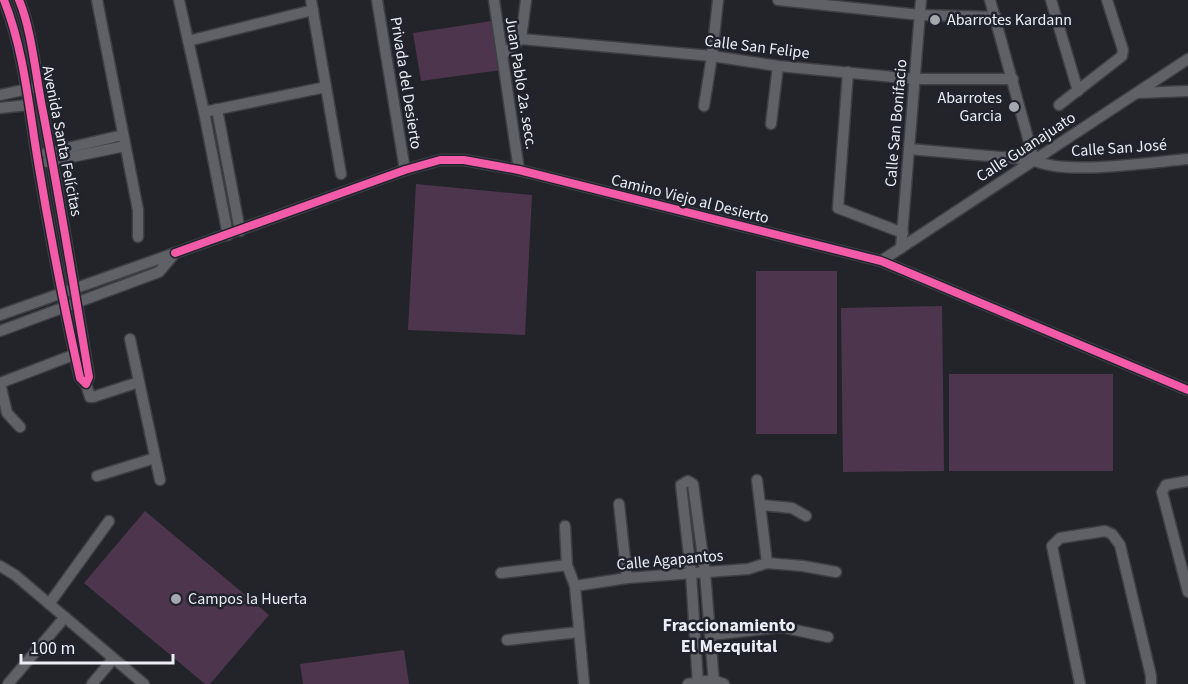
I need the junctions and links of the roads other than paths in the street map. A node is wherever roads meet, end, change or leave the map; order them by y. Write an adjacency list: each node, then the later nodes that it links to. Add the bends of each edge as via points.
1 (4, 0): 28 (street, Avenida Santa Felícitas, via 13,21)
2 (19, 0): 26 (street, Avenida Santa Felícitas)
3 (98, 0): 40 (street)
4 (179, 0): 18 (street)
5 (377, 0): 47 (street, Privada del Desierto)
6 (494, 0): 19 (street, Juan Pablo 2a. secc.)
7 (526, 0): 17 (street)
8 (718, 0): 20 (street)
9 (778, 0): 15 (street)
10 (921, 0): 15 (street, Calle San Bonifacio)
11 (990, 0): 16 (street)
12 (1051, 0): 29 (street)
13 (1107, 0): 29 (street, via 1122,56)
14 (312, 5): 18 (street); 27 (street)
15 (920, 15): 16 (street); 24 (street, Calle San Bonifacio)
16 (996, 17): 25 (street)
17 (521, 39): 19 (street); 20 (street, Calle San Felipe)
18 (188, 41): 38 (street)
19 (502, 54): 48 (street, Juan Pablo 2a. secc.)
20 (712, 56): 22 (street, Calle San Felipe); 35 (street)
21 (1188, 59): 31 (street, Calle Guanajuato)
22 (778, 66): 23 (street, Calle San Felipe); 39 (street)
23 (848, 72): 24 (street, Calle San Felipe); 51 (street, via 838,208)
24 (915, 79): 25 (street, Calle San Felipe); 42 (street, Calle San Bonifacio)
25 (1013, 80): 46 (street)
26 (38, 86): 28 (street); 43 (street, Avenida Santa Felícitas)
27 (326, 87): 37 (street); 49 (street)
28 (25, 90): 32 (street); 33 (street, Avenida Santa Felícitas)
29 (1078, 91): 34 (street)
30 (1188, 91): 31 (street)
31 (1136, 93): 46 (street, Calle Guanajuato)
32 (4, 94)
33 (28, 105): 36 (street); 45 (street, Avenida Santa Felícitas)
34 (1059, 105)
35 (704, 106)
36 (0, 108)
37 (217, 110): 38 (street); 50 (street)
38 (204, 112): 52 (street)
39 (771, 124)
40 (123, 135): 41 (street); 43 (street)
41 (125, 146): 43 (street); 53 (street, via 138,210)
42 (909, 149): 46 (street, Calle San José); 51 (street, Calle San Bonifacio)
43 (51, 156): 45 (street); 57 (street, Avenida Santa Felícitas)
44 (1188, 159): 46 (street, Calle San José, via 1077,168 1043,165)
45 (37, 160): 58 (street, Avenida Santa Felícitas)
46 (1034, 160): 54 (street, Calle Guanajuato)
47 (405, 170): 48 (street, Camino Viejo al Desierto, via 440,160 464,160); 50 (street, Camino Viejo al Desierto)
48 (519, 170): 56 (street, Camino Viejo al Desierto)
49 (341, 174)
50 (240, 231): 52 (street, Camino Viejo al Desierto)
51 (903, 233): 54 (street, Calle San Bonifacio)
52 (228, 235): 55 (street, Camino Viejo al Desierto)
53 (138, 237)
54 (901, 248): 56 (street, Calle Guanajuato)
55 (175, 254): 57 (street, Camino Viejo al Desierto); 59 (street, Camino Viejo al Desierto, via 159,272)
56 (881, 261): 67 (street, Camino Viejo al Desierto)
57 (74, 289): 58 (street, Camino Viejo al Desierto); 59 (street, Avenida Santa Felícitas)
58 (60, 293): 60 (street, Avenida Santa Felícitas); 61 (street, Camino Viejo al Desierto)
59 (76, 303): 60 (street, Camino Viejo al Desierto); 64 (street, Avenida Santa Felícitas)
60 (63, 307): 62 (street, Camino Viejo al Desierto); 64 (street, Avenida Santa Felícitas)
61 (0, 315)
62 (0, 331)
63 (130, 339): 65 (street)
64 (80, 353): 65 (street, via 80,378 90,397); 66 (street)
65 (139, 382): 69 (street)
66 (0, 383): 68 (street, via 7,413)
67 (1188, 390)
68 (20, 427)
69 (155, 458): 70 (street); 71 (street)
70 (97, 476)
71 (160, 480)
72 (757, 480): 75 (street)
73 (1188, 481): 88 (street, via 1166,485 1162,492)
74 (619, 504): 86 (street)
75 (761, 505): 76 (street, via 792,508); 79 (street)
76 (806, 516)
77 (109, 521): 89 (street)
78 (566, 526): 80 (street)
79 (767, 563): 82 (street, Calle Agapantos, via 748,569); 83 (street, Calle Agapantos)
80 (567, 565): 84 (street); 87 (street)
81 (0, 567): 89 (street)
82 (705, 572): 85 (street, Calle Agapantos); 85 (street, via 693,484 685,481 681,485); 92 (street)
83 (836, 572)
84 (501, 573)
85 (691, 573): 86 (street, Calle Agapantos); 97 (street)
86 (627, 578): 87 (street, Calle Agapantos)
87 (575, 586): 91 (street)
88 (1188, 592)
89 (49, 604): 90 (street)
90 (65, 617): 95 (street); 98 (street)
91 (579, 632): 94 (street); 101 (street)
92 (711, 635): 93 (street, via 781,627); 96 (street)
93 (828, 637)
94 (507, 640)
95 (113, 659): 99 (street); 100 (street)
96 (713, 682): 97 (street); 102 (street)
97 (695, 683)
98 (8, 684)
99 (92, 684)
100 (144, 684)
101 (584, 684)
102 (724, 684)
103 (1080, 684): 104 (street, via 1052,551 1060,538 1105,531 1120,545)
104 (1151, 684)

